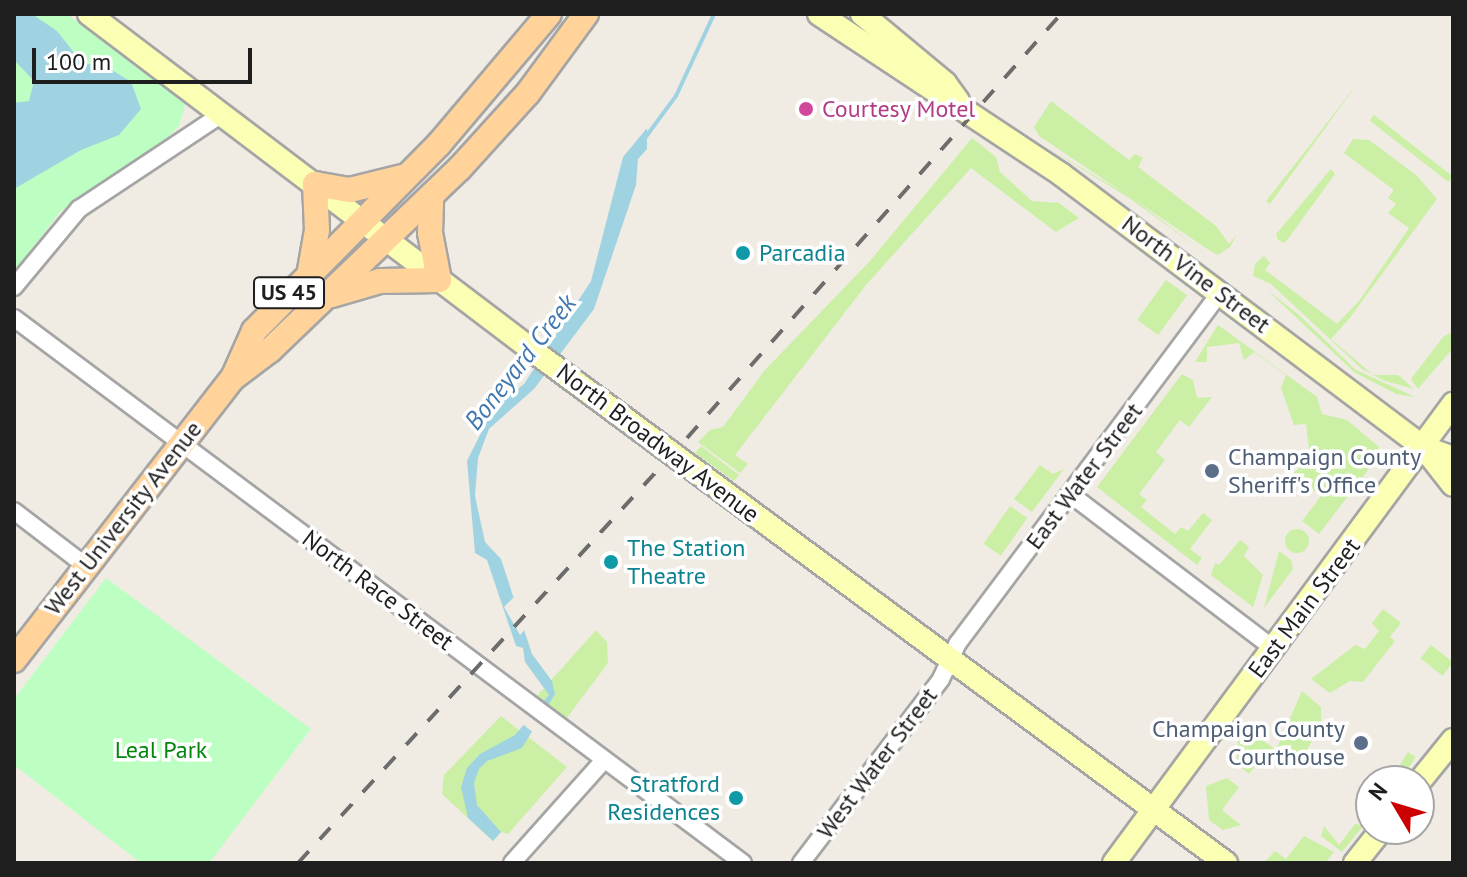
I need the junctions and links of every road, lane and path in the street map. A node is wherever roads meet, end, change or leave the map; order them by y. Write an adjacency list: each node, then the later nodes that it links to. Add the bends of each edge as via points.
1 (89, 14): 7 (main road, North Broadway Avenue)
2 (549, 14): 8 (main road, US 45)
3 (586, 14): 10 (main road, US 45, via 528,93)
4 (819, 14): 6 (main road, North Vine Street)
5 (862, 14): 6 (main road, North Vine Street, via 945,83)
6 (963, 108): 16 (main road, North Vine Street)
7 (222, 114): 9 (main road, North Broadway Avenue); 15 (street, via 79,209)
8 (408, 175): 9 (main road, via 362,189); 11 (main road, US 45)
9 (315, 184): 11 (main road, North Broadway Avenue); 13 (main road, via 317,230)
10 (431, 196): 12 (main road, US 45); 14 (main road, via 430,233)
11 (361, 220): 12 (main road, North Broadway Avenue); 13 (main road, West University Avenue / US 45)
12 (386, 240): 14 (main road, North Broadway Avenue); 17 (main road, West University Avenue / US 45)
13 (310, 270): 19 (main road, West University Avenue / US 45, via 254,331)
14 (439, 280): 17 (main road, via 380,281); 30 (main road, North Broadway Avenue)
15 (14, 287)
16 (1221, 292): 22 (main road, North Vine Street); 25 (street, East Water Street)
17 (327, 296): 19 (main road, West University Avenue / US 45)
18 (14, 318): 21 (street, North Race Street)
19 (233, 378): 21 (main road, West University Avenue / US 45)
20 (1453, 404): 22 (main road, East Main Street)
21 (180, 442): 27 (main road, West University Avenue / US 45); 32 (street, North Race Street)
22 (1423, 447): 23 (main road); 24 (main road); 28 (main road, East Main Street)
23 (1453, 458)
24 (1453, 485)
25 (1070, 494): 28 (street); 30 (street, East Water Street)
26 (14, 511): 27 (street)
27 (86, 566): 29 (main road, West University Avenue / US 45)
28 (1274, 649): 34 (main road, East Main Street)
29 (14, 660)
30 (950, 661): 34 (main road, North Broadway Avenue); 38 (street, West Water Street)
31 (1453, 740): 33 (main road)
32 (604, 760): 36 (street); 37 (street, North Race Street)
33 (1433, 765)
34 (1154, 810): 39 (main road, East Main Street); 40 (main road, North Broadway Avenue)
35 (1369, 845): 41 (main road)
36 (512, 863)
37 (743, 863)
38 (801, 863)
39 (1114, 863)
40 (1226, 863)
41 (1355, 863)

